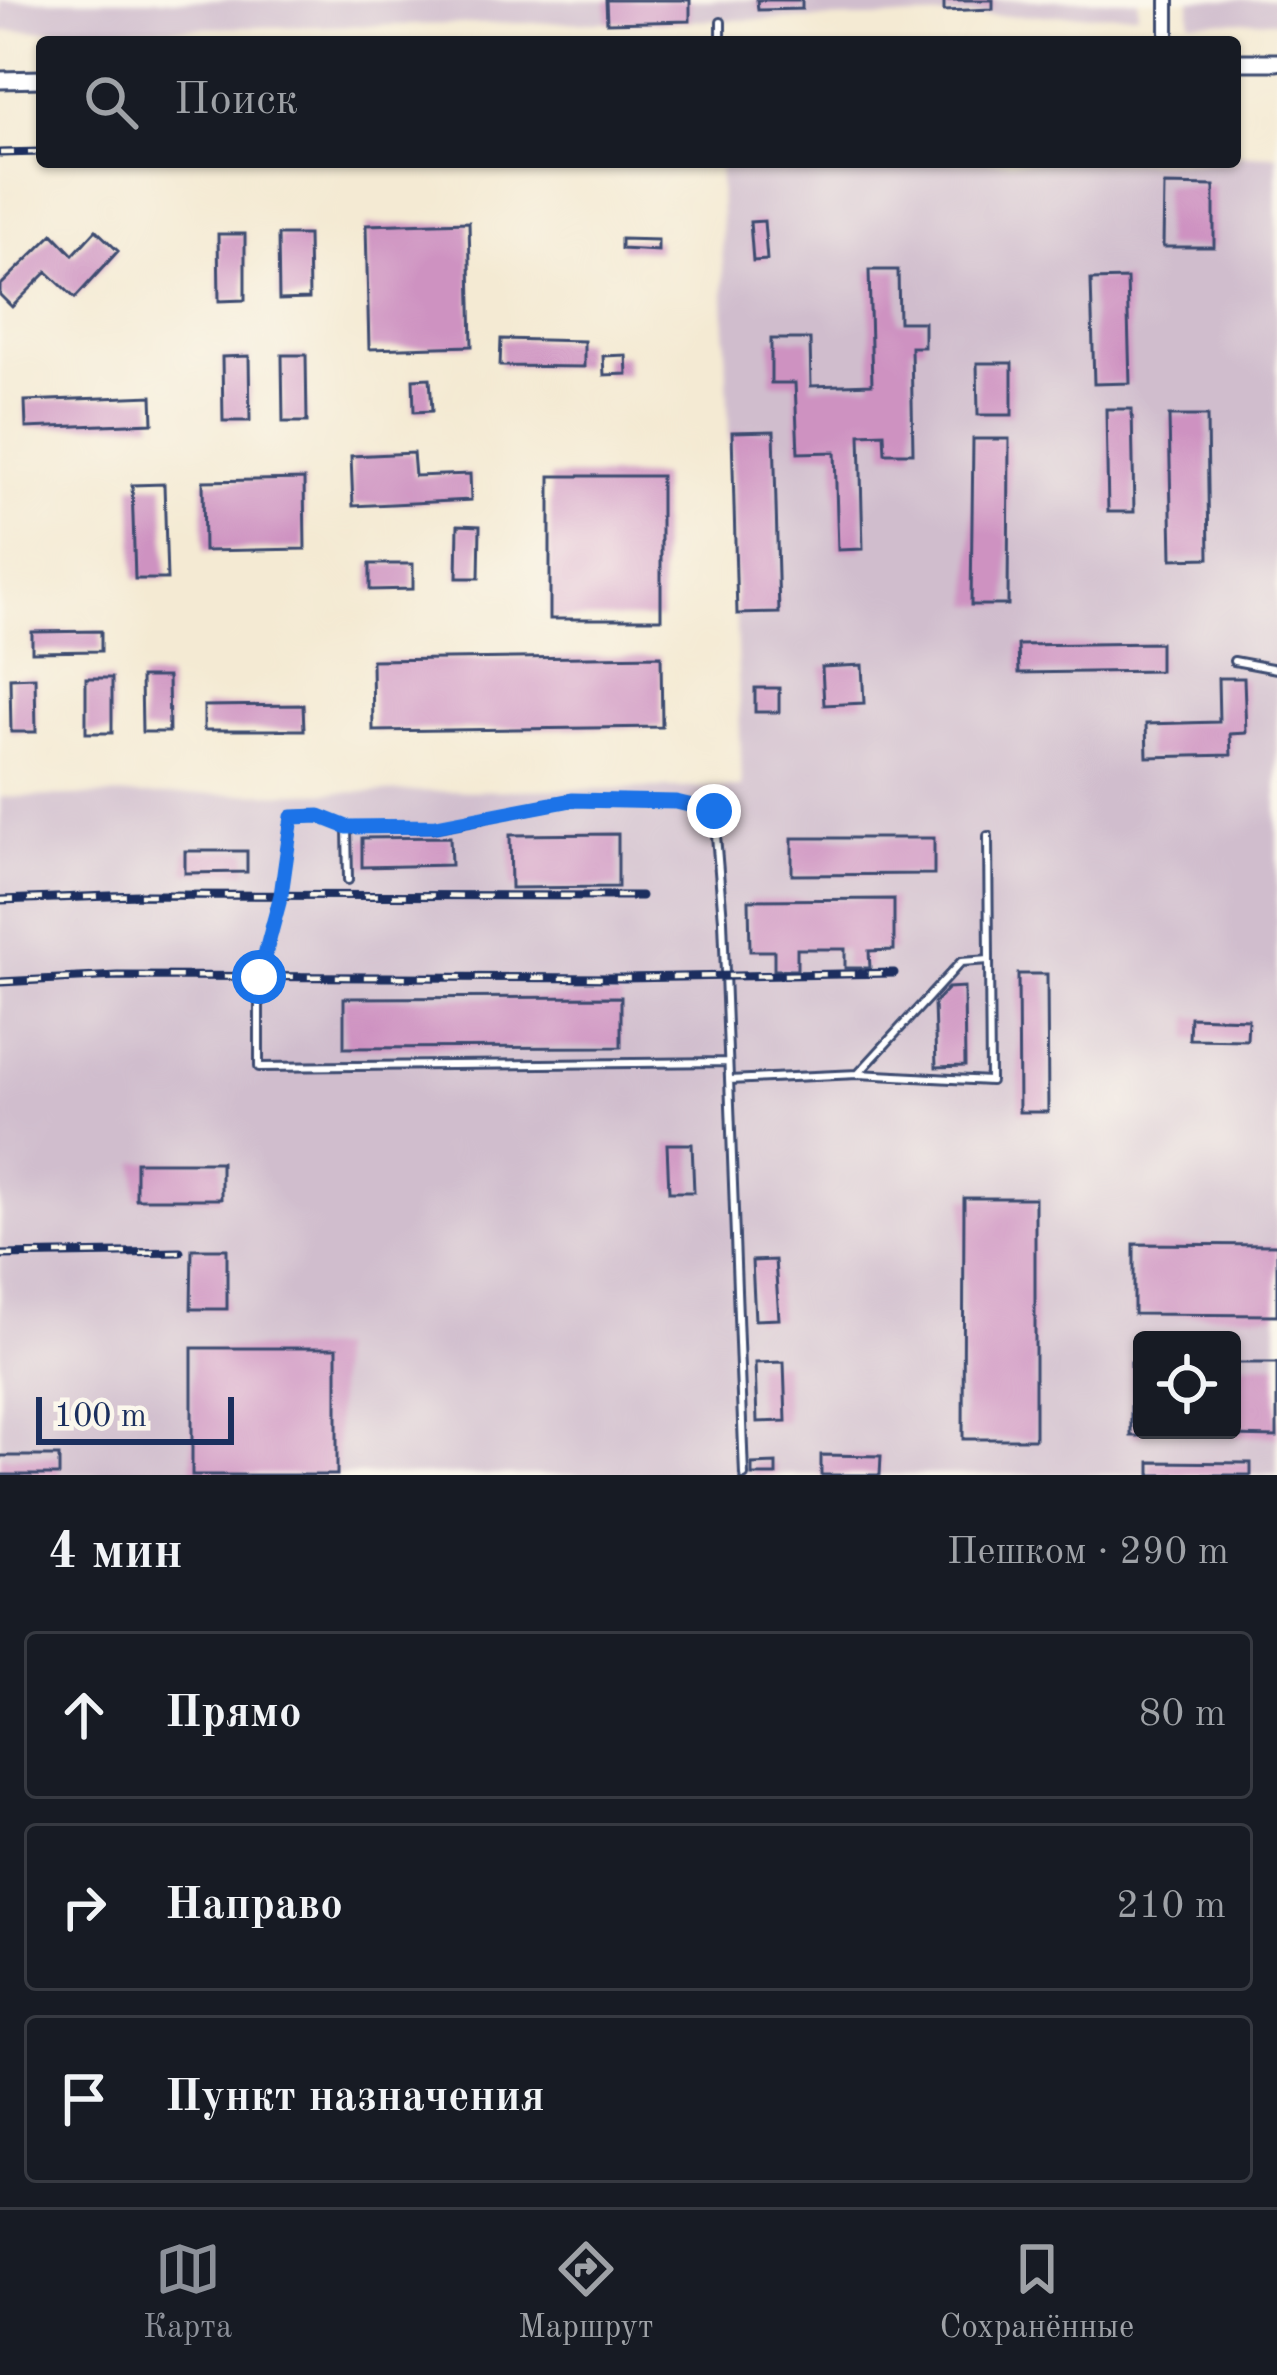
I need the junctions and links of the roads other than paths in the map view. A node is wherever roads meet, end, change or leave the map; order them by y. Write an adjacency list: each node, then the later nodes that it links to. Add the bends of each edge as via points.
1 (1167, 0): 4 (street)
2 (721, 22): 3 (lane)
3 (721, 36)
4 (1167, 36)
5 (1241, 62): 6 (street)
6 (1277, 62)
7 (0, 80): 8 (street)
8 (36, 80)
9 (1234, 661): 10 (lane)
10 (1277, 669)
11 (347, 827): 13 (lane); 15 (lane, via 436,826 572,800 676,802 714,811); 15 (lane, via 292,817 259,977 259,1067)
12 (988, 836): 14 (lane)
13 (348, 880)
14 (989, 960): 16 (lane, via 961,962); 16 (lane, via 990,1081)
15 (726, 1062): 17 (lane)
16 (858, 1074): 17 (lane)
17 (729, 1080): 18 (lane)
18 (744, 1475)

